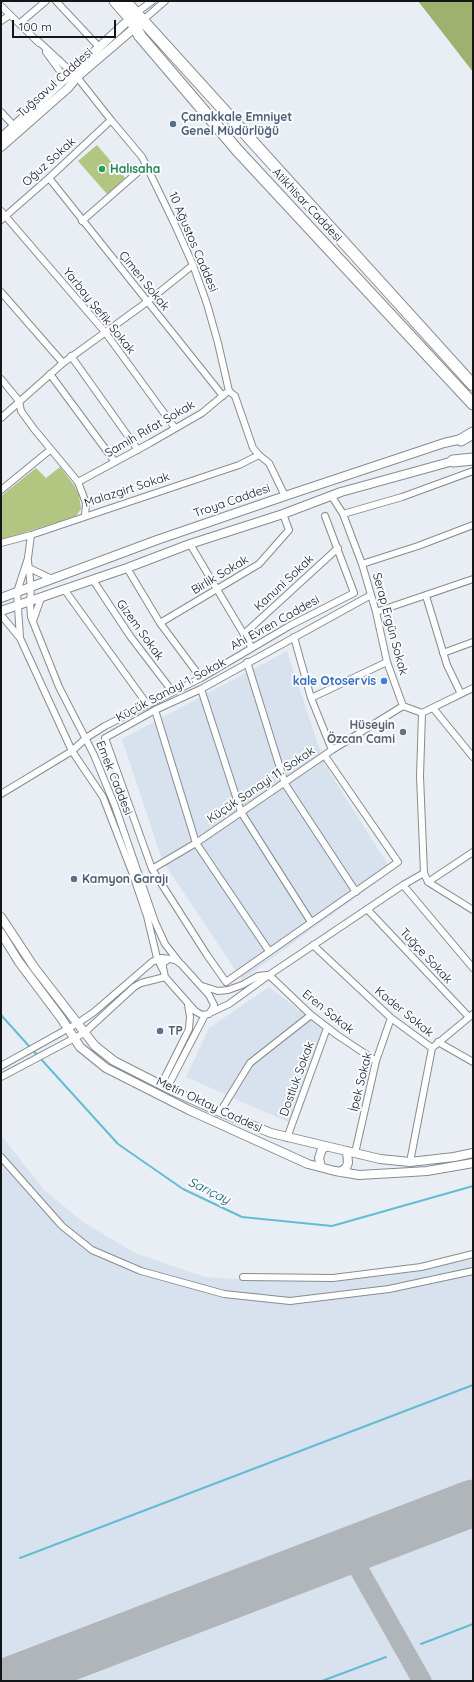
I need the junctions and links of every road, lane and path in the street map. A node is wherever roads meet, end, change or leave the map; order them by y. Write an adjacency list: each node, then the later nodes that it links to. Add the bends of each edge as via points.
1 (46, 1): 11 (street)
2 (56, 1): 13 (street)
3 (115, 1): 9 (highway)
4 (125, 1): 9 (highway)
5 (152, 1): 9 (street)
6 (165, 1): 9 (street)
7 (1, 6): 8 (street)
8 (10, 15): 10 (street); 11 (street)
9 (136, 20): 13 (main road); 14 (main road, Tuğsavul Caddesi); 34 (highway, Atikhisar Caddesi); 38 (highway, Atikhisar Caddesi, via 182,87 238,151)
10 (1, 21)
11 (20, 23): 12 (street)
12 (37, 40): 14 (street, 10 Ağustos Caddesi); 15 (street)
13 (99, 47): 14 (main road)
14 (75, 74): 15 (main road); 17 (street, 10 Ağustos Caddesi); 20 (main road, Tuğsavul Caddesi, via 68,88)
15 (65, 78): 18 (main road)
16 (1, 112): 18 (street)
17 (111, 120): 21 (street, 10 Ağustos Caddesi); 22 (street, Oğuz Sokak)
18 (14, 126): 19 (main road)
19 (1, 138)
20 (1, 147)
21 (146, 165): 25 (street); 26 (street, 10 Ağustos Caddesi)
22 (49, 178): 24 (street, Oğuz Sokak); 25 (street, Çimen Sokak)
23 (1, 210): 24 (street, Yarbay Şefik Sokak)
24 (3, 218): 29 (street, Yarbay Şefik Sokak)
25 (82, 220): 28 (street, Çimen Sokak)
26 (193, 265): 28 (street); 35 (street, 10 Ağustos Caddesi, via 207,304)
27 (1, 292): 31 (street)
28 (147, 302): 29 (street); 36 (street, Çimen Sokak)
29 (105, 332): 30 (street); 40 (street, Yarbay Şefik Sokak)
30 (71, 356): 31 (street); 45 (street)
31 (63, 362): 32 (street)
32 (50, 374): 37 (street); 50 (street)
33 (1, 379): 37 (street)
34 (473, 385)
35 (229, 391): 36 (street, Samih Rıfat Sokak); 47 (street, 10 Ağustos Caddesi, via 235,396 253,448)
36 (223, 396): 40 (street, Samih Rıfat Sokak, via 202,413)
37 (20, 401): 39 (street); 44 (street, via 21,411)
38 (473, 404)
39 (1, 418)
40 (175, 428): 45 (street, Samih Rıfat Sokak)
41 (473, 433): 43 (highway)
42 (473, 437): 43 (main road, Troya Caddesi)
43 (461, 440): 55 (main road, Troya Caddesi, via 414,452)
44 (50, 450): 52 (street); 53 (street)
45 (138, 450): 50 (street, Samih Rıfat Sokak)
46 (473, 454): 49 (main road)
47 (259, 455): 55 (street, 10 Ağustos Caddesi, via 269,463); 58 (street, Malazgirt Sokak, via 238,465)
48 (473, 459): 49 (highway)
49 (453, 461): 54 (main road)
50 (115, 462): 52 (street, Samih Rıfat Sokak)
51 (473, 471): 57 (street, via 402,497)
52 (78, 482): 58 (street, via 86,503)
53 (1, 490)
54 (332, 495): 56 (main road); 57 (street, Serap Ergün Sokak)
55 (285, 496): 69 (main road, Troya Caddesi)
56 (283, 514): 63 (main road); 74 (street, Birlik Sokak, via 289,530 259,564)
57 (343, 514): 66 (street, Serap Ergün Sokak)
58 (84, 516): 61 (street, Malazgirt Sokak)
59 (325, 516): 64 (street)
60 (473, 525): 66 (street)
61 (31, 535): 62 (street, Malazgirt Sokak); 65 (street)
62 (1, 543)
63 (190, 544): 68 (main road); 74 (street)
64 (338, 548): 87 (street, Kanuni Sokak); 91 (street, Ahi Evren Caddesi, via 354,593)
65 (28, 558): 67 (street, Emek Caddesi); 75 (street)
66 (362, 564): 76 (street, Serap Ergün Sokak)
67 (29, 568): 69 (street); 72 (street, Emek Caddesi)
68 (127, 568): 71 (main road); 86 (street)
69 (52, 579): 72 (main road, Troya Caddesi)
70 (473, 579): 77 (street)
71 (93, 580): 73 (main road); 98 (street, Gizem Sokak, via 130,636)
72 (31, 588): 75 (main road, Troya Caddesi); 80 (street, Emek Caddesi)
73 (64, 589): 79 (main road); 101 (street)
74 (218, 589): 86 (street, Birlik Sokak); 87 (street)
75 (17, 592): 78 (main road, Troya Caddesi); 81 (street)
76 (371, 595): 83 (street, Serap Ergün Sokak); 88 (street, Küçük Sanayi 1. Sokak)
77 (426, 596): 83 (street); 92 (street)
78 (1, 598)
79 (41, 598): 80 (main road); 85 (street)
80 (30, 602): 81 (main road); 85 (street, Emek Caddesi)
81 (17, 605): 82 (main road); 89 (street)
82 (1, 611)
83 (376, 612): 94 (street, Serap Ergün Sokak)
84 (1, 616): 89 (street)
85 (32, 621): 106 (street, Emek Caddesi, via 60,687)
86 (160, 623): 95 (street)
87 (244, 634): 91 (street)
88 (294, 637): 93 (street, Küçük Sanayi 1. Sokak); 100 (street)
89 (20, 638): 108 (street)
90 (473, 642): 92 (street)
91 (252, 648): 95 (street, Ahi Evren Caddesi)
92 (443, 653): 99 (street)
93 (247, 662): 97 (street, Küçük Sanayi 1. Sokak); 111 (street)
94 (387, 662): 100 (street); 102 (street, Serap Ergün Sokak)
95 (201, 678): 98 (street, Ahi Evren Caddesi)
96 (473, 688): 99 (street)
97 (201, 689): 104 (street, Küçük Sanayi 1. Sokak); 113 (street)
98 (172, 691): 101 (street, Ahi Evren Caddesi)
99 (461, 694): 103 (street)
100 (311, 698): 107 (street)
101 (147, 704): 106 (street, Ahi Evren Caddesi)
102 (403, 706): 105 (street); 107 (street, Küçük Sanayi 11. Sokak)
103 (433, 708): 105 (street); 110 (street)
104 (155, 710): 114 (street); 116 (street, Küçük Sanayi 1. Sokak, via 105,738)
105 (422, 713): 117 (street, via 420,776)
106 (86, 738): 108 (street, Ahi Evren Caddesi); 130 (street, Emek Caddesi, via 115,806 155,922 165,944)
107 (332, 750): 109 (street, Küçük Sanayi 11. Sokak)
108 (72, 751): 112 (street, Ahi Evren Caddesi); 129 (street, via 104,797 147,916)
109 (325, 756): 111 (street, Küçük Sanayi 11. Sokak); 120 (street, via 398,862)
110 (473, 757)
111 (285, 784): 113 (street, Küçük Sanayi 11. Sokak); 120 (street)
112 (1, 794)
113 (241, 812): 114 (street, Küçük Sanayi 11. Sokak); 124 (street)
114 (196, 843): 116 (street, Küçük Sanayi 11. Sokak); 127 (street)
115 (473, 852): 118 (street)
116 (152, 869): 127 (street, via 226,982)
117 (424, 873): 118 (street); 119 (street)
118 (428, 882): 122 (street)
119 (403, 885): 121 (street); 131 (street)
120 (356, 892): 124 (street)
121 (367, 909): 126 (street); 140 (street, Tuğçe Sokak)
122 (473, 910)
123 (1, 917): 142 (main road, Metin Oktay Caddesi, via 34,967)
124 (311, 922): 127 (street)
125 (1, 933): 144 (main road, Metin Oktay Caddesi)
126 (313, 945): 133 (street); 141 (street, Kader Sokak)
127 (269, 951)
128 (172, 959): 129 (street); 130 (street); 132 (street, via 163,964)
129 (158, 960): 132 (street); 142 (street, via 152,962)
130 (179, 962): 135 (street, Emek Caddesi)
131 (473, 968)
132 (163, 970): 134 (street)
133 (269, 974): 135 (street, via 258,976 228,990); 137 (street, via 229,1004); 139 (street, Eren Sokak)
134 (165, 977): 136 (street); 145 (street, via 134,987)
135 (201, 986): 137 (street, Emek Caddesi, via 213,1001)
136 (188, 1003): 138 (street, via 195,1012); 153 (street, via 189,1029)
137 (212, 1012): 138 (street)
138 (205, 1015): 153 (street)
139 (311, 1015): 143 (street, Eren Sokak); 154 (street, via 250,1063)
140 (471, 1016): 147 (street)
141 (391, 1018): 148 (street, Kader Sokak); 149 (street, İpek Sokak)
142 (78, 1023): 144 (street); 145 (main road, Metin Oktay Caddesi)
143 (328, 1028): 149 (street, Eren Sokak); 155 (street, Dostluk Sokak)
144 (67, 1031): 146 (main road, Metin Oktay Caddesi); 151 (street)
145 (84, 1033): 146 (street); 153 (main road, Metin Oktay Caddesi, via 114,1061)
146 (74, 1040): 152 (street); 162 (main road, Metin Oktay Caddesi, via 94,1059 124,1078 189,1110 308,1164)
147 (438, 1042): 148 (street); 150 (street)
148 (432, 1048): 160 (street, Kader Sokak)
149 (376, 1061): 157 (street, İpek Sokak)
150 (473, 1062)
151 (1, 1066)
152 (1, 1077)
153 (164, 1086): 154 (main road, Metin Oktay Caddesi)
154 (220, 1112): 155 (main road, Metin Oktay Caddesi)
155 (287, 1138): 156 (main road, Metin Oktay Caddesi)
156 (326, 1147): 157 (main road, Metin Oktay Caddesi); 162 (main road, via 322,1149 318,1158)
157 (351, 1152): 160 (main road, Metin Oktay Caddesi, via 380,1159); 163 (main road, via 346,1168)
158 (473, 1153): 160 (main road, Metin Oktay Caddesi)
159 (1, 1157): 165 (street, via 62,1226 92,1250 141,1271 224,1294 290,1300 389,1289)
160 (410, 1162)
161 (473, 1163): 163 (main road, Metin Oktay Caddesi, via 427,1171 359,1175)
162 (320, 1167): 163 (main road, Metin Oktay Caddesi)
163 (340, 1172)
164 (473, 1254): 166 (street, via 421,1267 333,1278)
165 (473, 1271)
166 (243, 1277)

